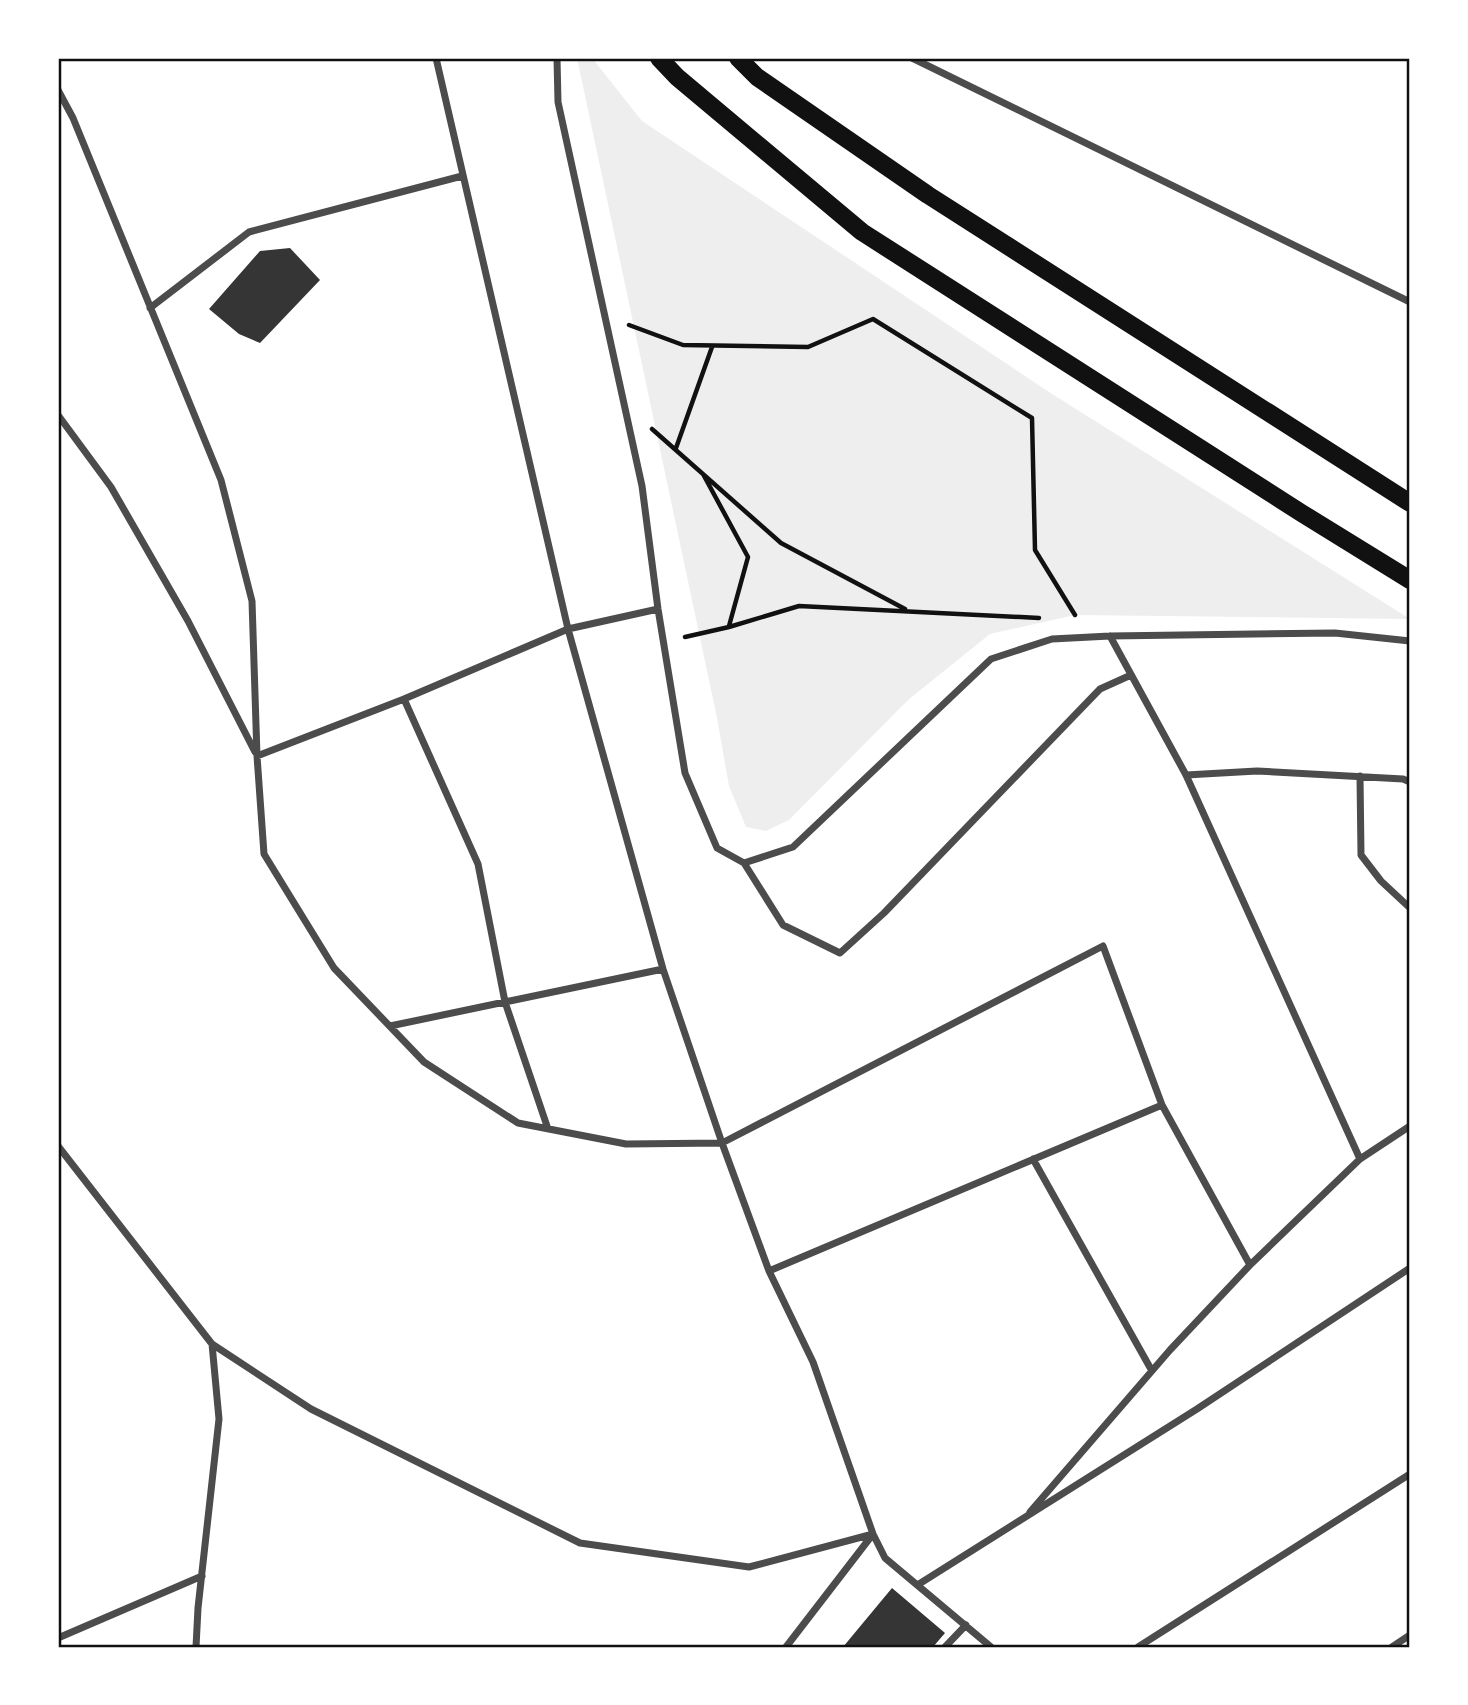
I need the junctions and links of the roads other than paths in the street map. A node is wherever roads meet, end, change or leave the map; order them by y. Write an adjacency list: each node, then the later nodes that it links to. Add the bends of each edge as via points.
1 (436, 58): 7 (street)
2 (557, 58): 13 (street, via 558,102 642,486)
3 (659, 58): 12 (main road, via 862,232)
4 (738, 58): 11 (main road, via 757,78 928,195)
5 (912, 58): 8 (street)
6 (58, 90): 9 (street)
7 (462, 176): 9 (street, via 249,232); 14 (street)
8 (1410, 302)
9 (150, 308): 19 (street, via 221,480 252,601)
10 (58, 415): 19 (street, via 111,487 188,621)
11 (1410, 503)
12 (1410, 580)
13 (658, 609): 14 (street); 23 (street, via 685,773 717,848)
14 (568, 629): 18 (street); 25 (street)
15 (1110, 636): 16 (street, via 1335,633); 17 (street); 23 (street, via 1052,639 991,659 793,847)
16 (1410, 641)
17 (1131, 675): 20 (street); 23 (street, via 1100,689 841,953 783,925)
18 (404, 699): 19 (street); 26 (street, via 478,864)
19 (257, 756): 27 (street, via 264,855 334,968)
20 (1186, 775): 21 (street, via 1257,771); 34 (street)
21 (1360, 776): 22 (street); 24 (street, via 1361,855)
22 (1410, 782)
23 (744, 863)
24 (1410, 908)
25 (663, 968): 26 (street); 31 (street)
26 (505, 1002): 27 (street); 30 (street)
27 (390, 1026): 30 (street, via 424,1062 494,1108 518,1123)
28 (1161, 1105): 31 (street, via 1103,946); 33 (street); 35 (street)
29 (1410, 1126): 34 (street)
30 (548, 1129): 31 (street, via 626,1144)
31 (722, 1143): 37 (street)
32 (58, 1146): 38 (street)
33 (1033, 1159): 37 (street); 39 (street)
34 (1360, 1159): 35 (street)
35 (1250, 1265): 39 (street)
36 (1410, 1268): 41 (street)
37 (769, 1270): 42 (street, via 813,1362)
38 (212, 1344): 42 (street, via 311,1409 580,1543 749,1567); 43 (street, via 219,1419)
39 (1152, 1371): 41 (street)
40 (1410, 1474): 52 (street)
41 (1025, 1518): 44 (street)
42 (873, 1534): 44 (street, via 885,1558); 49 (street)
43 (202, 1576): 47 (street); 48 (street)
44 (919, 1584): 45 (street)
45 (966, 1625): 50 (street); 51 (street)
46 (1410, 1635): 53 (street)
47 (58, 1638)
48 (196, 1647)
49 (786, 1647)
50 (945, 1647)
51 (991, 1647)
52 (1138, 1647)
53 (1392, 1647)

